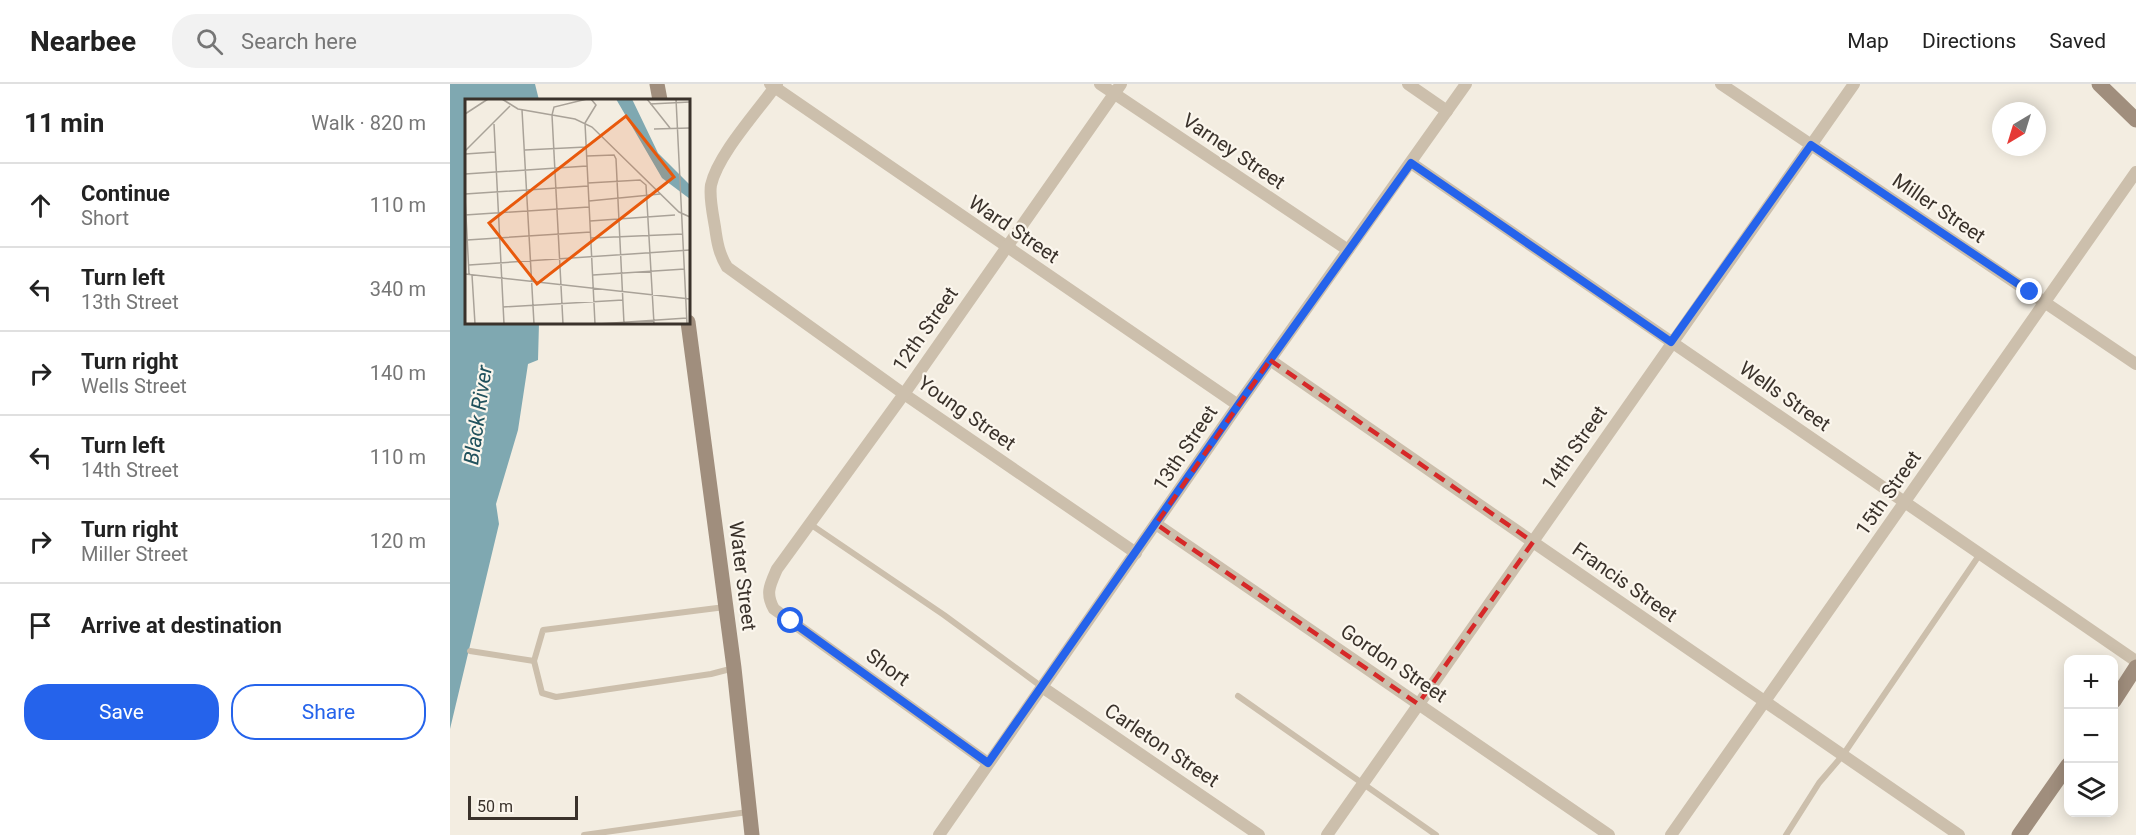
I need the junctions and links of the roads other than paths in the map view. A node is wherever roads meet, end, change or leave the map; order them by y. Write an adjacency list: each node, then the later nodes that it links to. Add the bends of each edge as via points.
1 (657, 84): 10 (street)
2 (1100, 84): 9 (street, Varney Street)
3 (1407, 84): 11 (street)
4 (1466, 84): 11 (street, 13th Street)
5 (1721, 84): 13 (street, Miller Street)
6 (1854, 84): 13 (street, 14th Street)
7 (2099, 84): 12 (street)
8 (774, 85): 16 (street, Ward Street); 23 (street, Young Street, via 715,173 711,188 721,257 741,278)
9 (1117, 89): 16 (street, 12th Street); 17 (street, Varney Street)
10 (660, 99)
11 (1447, 111): 14 (street, 13th Street)
12 (2136, 120)
13 (1811, 145): 18 (street, Miller Street); 20 (street, 14th Street)
14 (1411, 163): 17 (street, 13th Street); 20 (street, Wells Street)
15 (2136, 172): 18 (street, 15th Street)
16 (1006, 247): 23 (street, 12th Street); 24 (street, Ward Street)
17 (1348, 250): 21 (street, 13th Street)
18 (2044, 302): 22 (street, Miller Street); 25 (street, 15th Street)
19 (688, 324): 32 (street, Water Street)
20 (1671, 342): 25 (street, Wells Street); 28 (street, 14th Street)
21 (1270, 360): 24 (street, 13th Street); 28 (street, Francis Street)
22 (2136, 364)
23 (904, 394): 26 (street, 12th Street); 29 (street, Young Street)
24 (1238, 405): 27 (street, 13th Street)
25 (1905, 503): 30 (street, Wells Street); 41 (street, 15th Street)
26 (810, 524): 31 (street, 12th Street, via 777,569); 38 (lane)
27 (1156, 524): 29 (street, 13th Street); 42 (street, Gordon Street)
28 (1533, 543): 41 (street, Francis Street); 42 (street, 14th Street)
29 (1136, 553): 38 (street, 13th Street)
30 (1981, 553): 35 (street, Wells Street); 43 (lane)
31 (768, 598): 44 (street, Short, via 774,609)
32 (725, 607): 34 (lane, via 543,630); 37 (street, Water Street)
33 (470, 651): 34 (lane)
34 (534, 661): 37 (lane, via 542,693 556,697)
35 (2136, 661)
36 (2136, 667): 39 (street)
37 (734, 669): 47 (street, Water Street)
38 (1042, 687): 44 (street, 13th Street); 51 (street, Carleton Street)
39 (2118, 695)
40 (1238, 696): 46 (lane)
41 (1764, 702): 43 (street, Francis Street); 55 (street, 15th Street)
42 (1418, 704): 46 (street, 14th Street); 54 (street, Gordon Street)
43 (1843, 754): 56 (lane); 57 (street, Francis Street)
44 (988, 763): 50 (street, 13th Street)
45 (2064, 771): 58 (street)
46 (1363, 784): 52 (street, 14th Street); 53 (lane)
47 (749, 812): 48 (lane); 49 (street, Water Street)
48 (584, 835)
49 (752, 835)
50 (939, 835)
51 (1259, 835)
52 (1327, 835)
53 (1436, 835)
54 (1609, 835)
55 (1671, 835)
56 (1786, 835)
57 (1959, 835)
58 (2019, 835)

